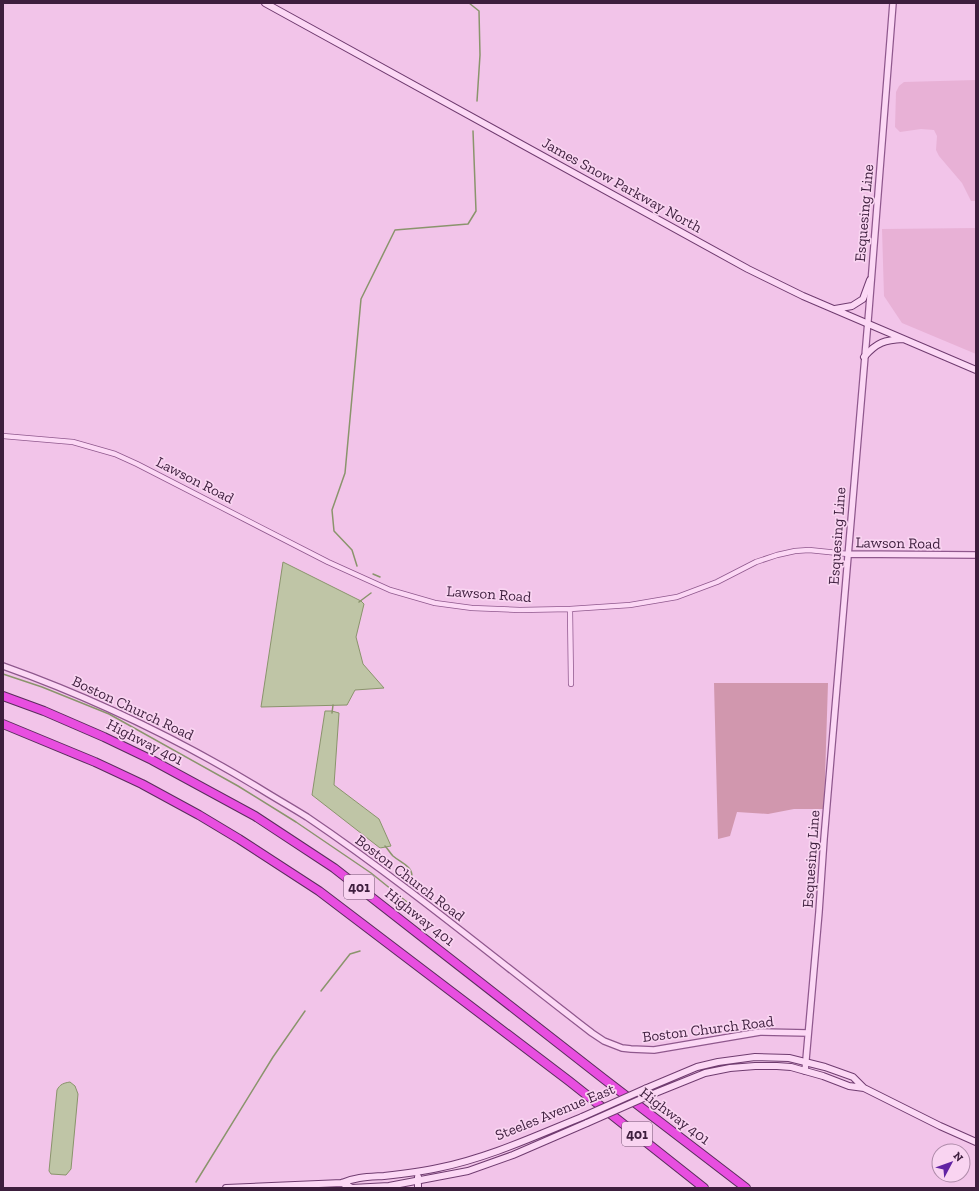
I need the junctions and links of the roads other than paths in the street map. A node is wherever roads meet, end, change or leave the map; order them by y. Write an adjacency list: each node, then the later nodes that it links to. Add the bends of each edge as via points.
1 (265, 3): 4 (main road, James Snow Parkway North, via 748,269)
2 (893, 3): 3 (street, Esquesing Line)
3 (870, 280): 4 (main road, via 863,299 852,306); 5 (street, Esquesing Line)
4 (835, 309): 5 (main road, James Snow Parkway North)
5 (867, 323): 6 (main road, James Snow Parkway North); 7 (street, Esquesing Line)
6 (905, 339): 7 (main road, via 883,341); 8 (main road, James Snow Parkway North)
7 (864, 357): 10 (street, Esquesing Line)
8 (976, 370)
9 (3, 436): 12 (street, Lawson Road, via 73,442 115,454 328,562 390,590 435,603 472,608)
10 (848, 554): 11 (street, Lawson Road); 12 (street, Lawson Road, via 821,550 794,551 756,562 717,582 677,597 630,605); 17 (street, Esquesing Line)
11 (976, 555)
12 (570, 609): 14 (street)
13 (3, 666): 17 (street, Boston Church Road, via 51,683 161,733 306,817 387,874 592,1033 613,1045 631,1050 654,1050 760,1032)
14 (571, 684)
15 (3, 696): 27 (highway, Highway 401 / 401, via 44,711 152,760 255,816 334,868)
16 (3, 724): 26 (highway, 401, via 142,784 226,831 319,891 569,1081)
17 (808, 1033): 18 (street, Esquesing Line)
18 (805, 1061): 19 (street, Esquesing Line); 20 (main road, Steeles Avenue East, via 854,1077); 22 (main road, Steeles Avenue East, bridge, via 771,1056 734,1059 697,1067 513,1145 470,1160)
19 (804, 1071): 20 (main road, Steeles Avenue East, via 849,1086); 24 (main road, Steeles Avenue East, bridge, via 777,1066 754,1066 706,1073 513,1155)
20 (864, 1088): 21 (main road, Steeles Avenue East)
21 (976, 1142)
22 (418, 1172): 23 (main road, Steeles Avenue East, via 351,1179); 24 (main road)
23 (342, 1183): 24 (main road, Steeles Avenue East, via 352,1188); 25 (main road, Steeles Avenue East)
24 (418, 1185)
25 (226, 1188)
26 (704, 1188)
27 (746, 1188)

